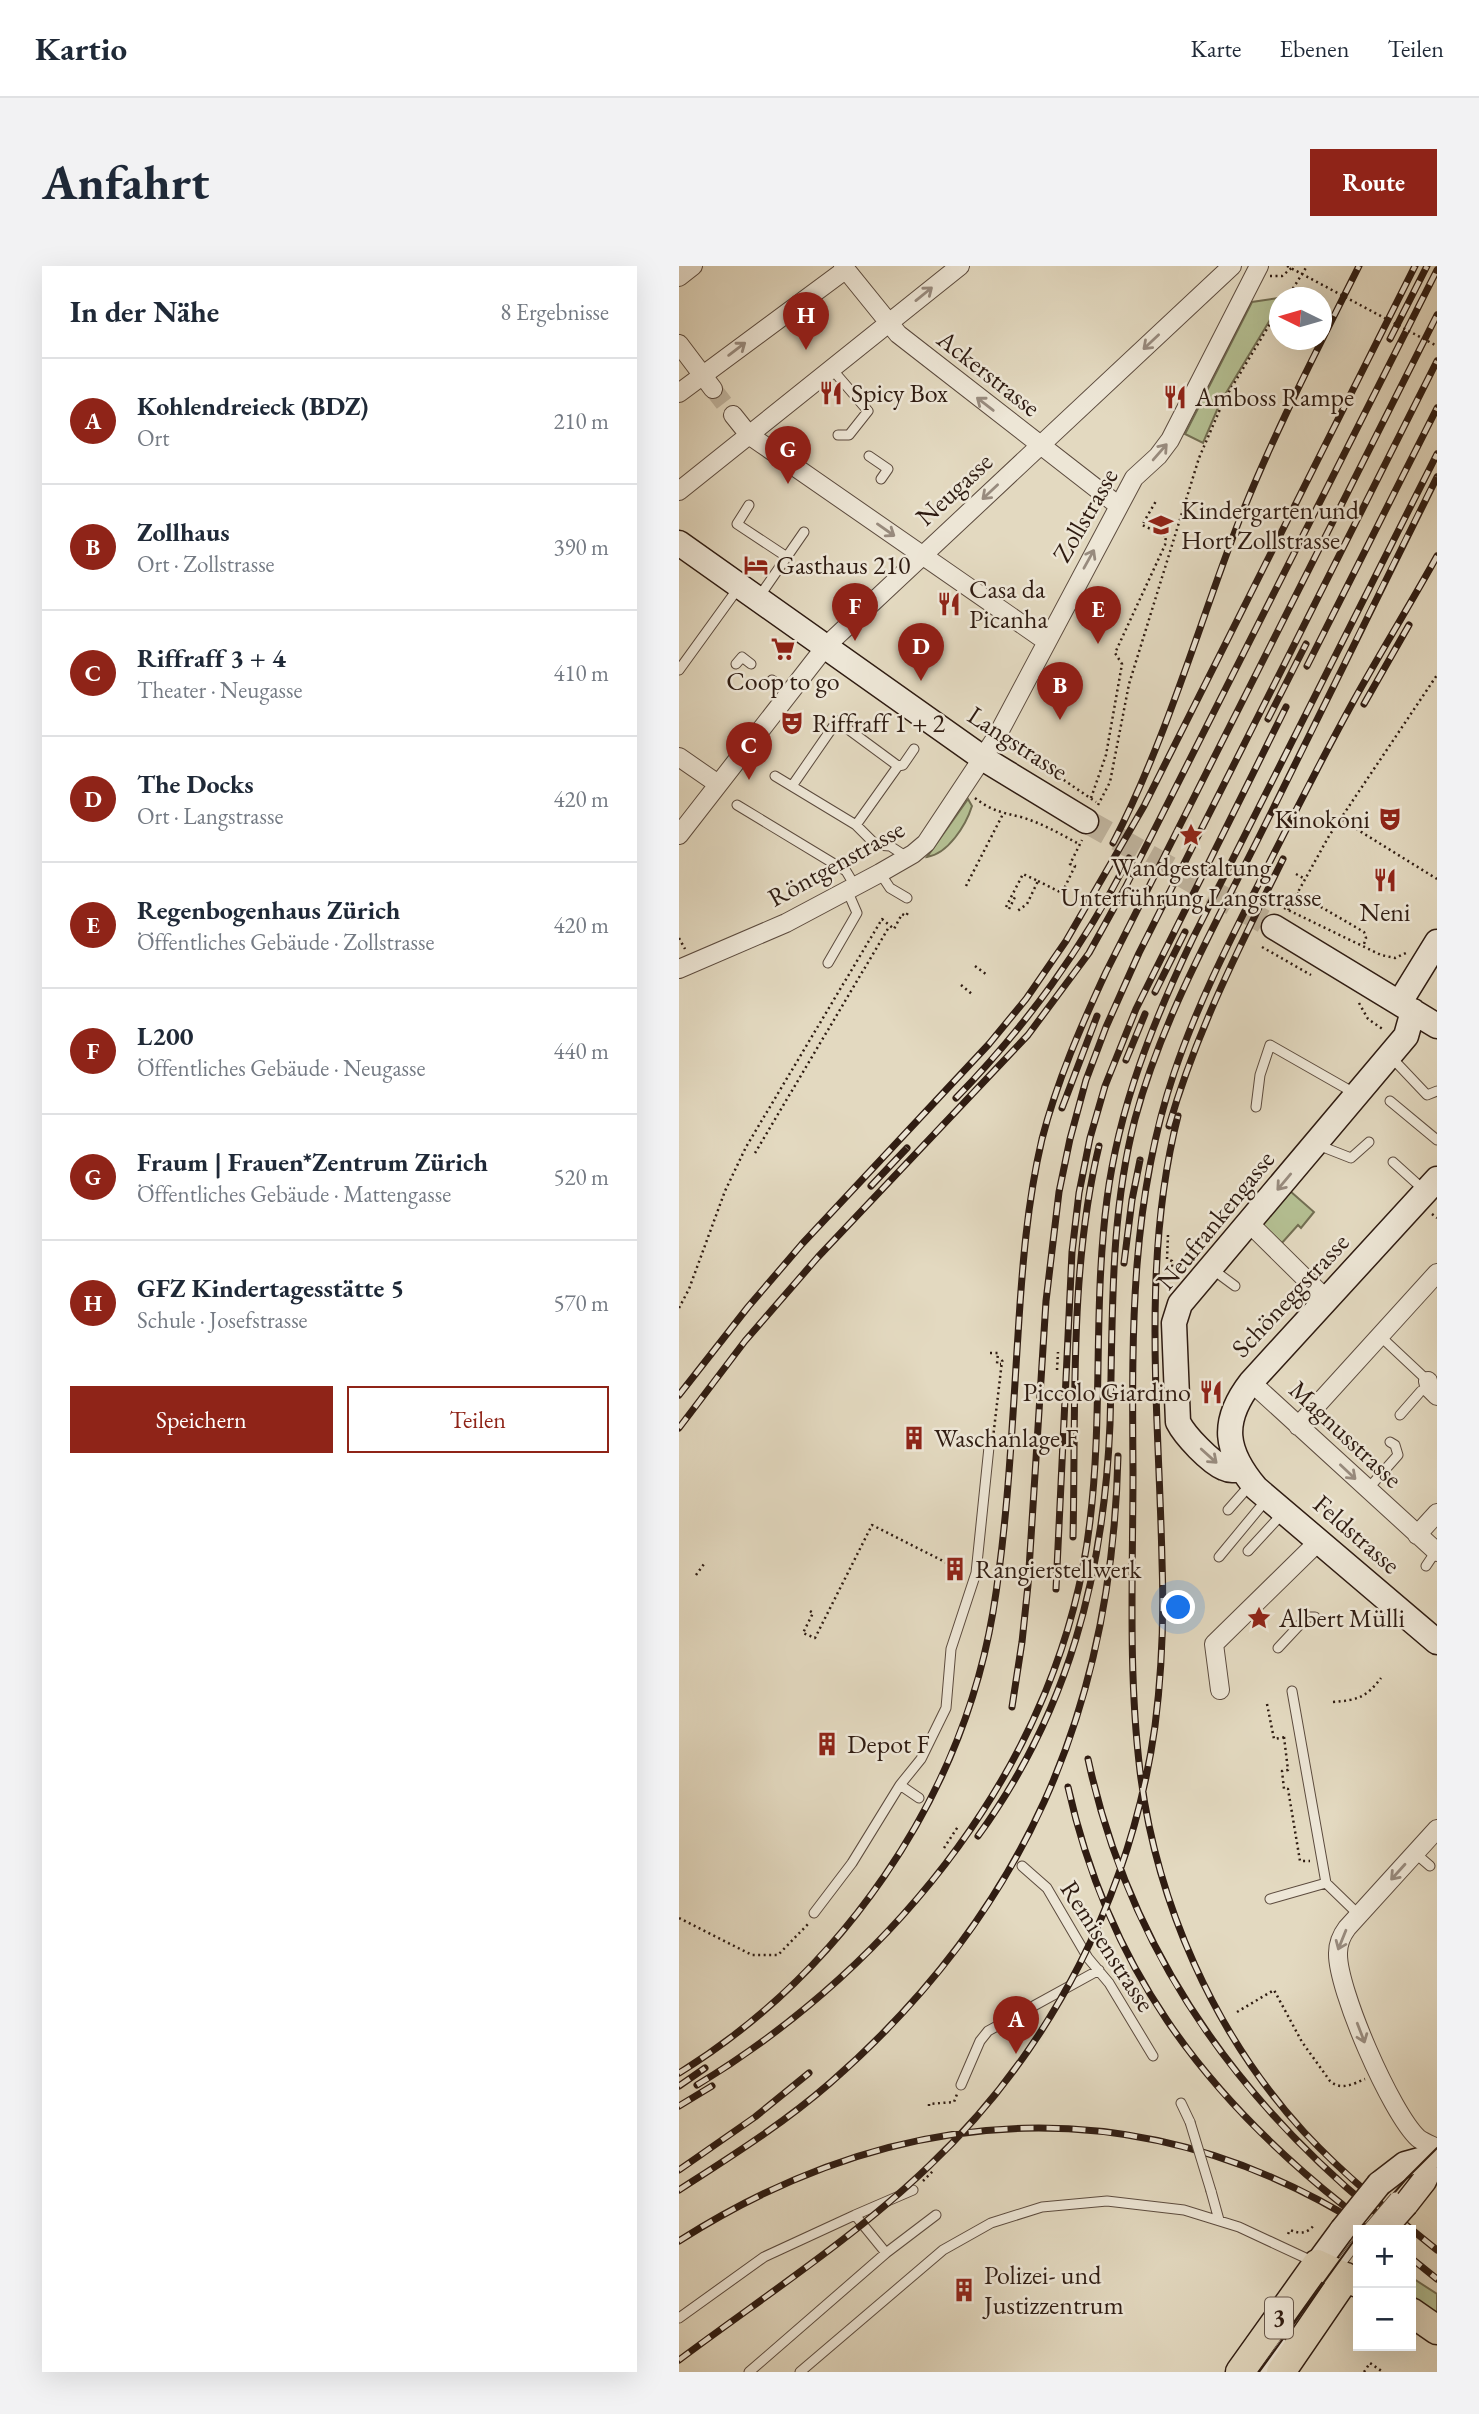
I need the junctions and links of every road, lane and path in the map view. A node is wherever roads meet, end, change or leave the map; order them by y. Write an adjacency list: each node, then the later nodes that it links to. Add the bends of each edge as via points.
1 (693, 266): 9 (street)
2 (960, 266): 11 (street, one-way to 2)
3 (1232, 266): 21 (street, Neugasse, one-way to 21)
4 (1288, 266): 14 (path, bridge)
5 (1294, 266): 8 (path, via 1285,275)
6 (1307, 266): 10 (path)
7 (844, 268): 11 (street, Ackerstrasse); 16 (street, one-way to 7, via 772,323)
8 (1265, 271): 27 (street, Zollstrasse, one-way to 8, via 1134,478 1170,440)
9 (679, 277)
10 (1294, 287)
11 (888, 322): 15 (street); 21 (street, Ackerstrasse, one-way to 11, via 924,356)
12 (1269, 326): 51 (path, via 1224,400 1199,458 1129,684)
13 (679, 344): 16 (street)
14 (1437, 346)
15 (831, 368): 19 (street); 20 (lane, via 868,411 849,435)
16 (708, 382): 17 (street)
17 (679, 393)
18 (733, 415): 19 (street)
19 (749, 435): 24 (street); 30 (street, one-way to 30, via 861,507)
20 (838, 435)
21 (1039, 445): 27 (street, Ackerstrasse); 30 (street, Neugasse, one-way to 30)
22 (869, 456): 23 (lane, via 892,471)
23 (881, 479)
24 (679, 491)
25 (1156, 501): 55 (path, via 1142,525 1166,536 1165,545 1115,653 1122,664 1112,726)
26 (749, 505): 31 (lane, via 737,524)
27 (1119, 506): 33 (street, Zollstrasse, one-way to 27)
28 (804, 532): 31 (lane)
29 (679, 543): 32 (street, Langstrasse)
30 (922, 555): 33 (street); 34 (street, Neugasse)
31 (787, 557): 32 (lane)
32 (749, 592): 34 (street, Langstrasse); 37 (lane)
33 (1046, 641): 46 (street, Zollstrasse)
34 (826, 646): 42 (street, Neugasse); 46 (street, Langstrasse)
35 (736, 664): 36 (lane, via 742,657)
36 (751, 664)
37 (679, 670)
38 (1437, 675): 40 (path)
39 (772, 680): 42 (lane)
40 (1433, 680): 41 (path); 56 (path)
41 (1436, 684)
42 (788, 693): 49 (street, Neugasse, via 745,757)
43 (1007, 738): 55 (path, via 1024,745 1058,776)
44 (914, 749): 47 (lane)
45 (679, 757): 49 (street)
46 (984, 759): 55 (street, Langstrasse); 59 (street, Röntgenstrasse, via 926,843)
47 (898, 766): 50 (lane, via 837,721); 57 (lane)
48 (775, 776): 50 (lane)
49 (718, 784): 58 (street, Neugasse)
50 (792, 786): 57 (lane)
51 (1107, 789)
52 (972, 794): 54 (path)
53 (737, 805): 66 (lane, via 846,871)
54 (1003, 814): 55 (path, via 1050,828); 65 (path)
55 (1087, 816)
56 (1340, 819): 62 (path); 63 (path)
57 (856, 825): 59 (lane, via 876,845 890,846)
58 (679, 835)
59 (907, 857): 60 (street, Röntgenstrasse)
60 (880, 873): 66 (street, Röntgenstrasse); 70 (lane, via 890,888)
61 (1296, 874): 62 (path)
62 (1305, 879): 68 (path)
63 (1437, 879)
64 (1038, 881): 67 (path); 69 (path, via 1023,874 1008,908); 72 (path, via 1027,904)
65 (966, 886)
66 (851, 888): 80 (lane, via 857,913); 82 (street, Röntgenstrasse, via 786,923)
67 (1059, 892)
68 (1297, 893): 73 (path); 77 (path, via 1364,932)
69 (1015, 897)
70 (907, 898)
71 (910, 909): 74 (path, via 894,929)
72 (1016, 912)
73 (1277, 923): 77 (path); 84 (path); 88 (street)
74 (890, 926): 98 (path); 109 (path, via 882,919 746,1146)
75 (680, 938): 78 (path)
76 (1437, 942): 88 (street, Neufrankengasse)
77 (1363, 947): 79 (path)
78 (685, 949)
79 (1395, 958)
80 (828, 963)
81 (975, 966): 83 (path)
82 (679, 969)
83 (987, 975)
84 (1318, 978)
85 (961, 985): 86 (path)
86 (973, 995)
87 (1351, 997): 90 (path)
88 (1406, 1007): 89 (street); 90 (street, Neufrankengasse, via 1406,1036)
89 (1437, 1026)
90 (1390, 1044): 91 (lane, via 1427,1095); 92 (street, Neufrankengasse)
91 (1437, 1091)
92 (1358, 1095): 94 (lane, via 1270,1045); 96 (street, Neufrankengasse)
93 (1390, 1101): 95 (lane)
94 (1256, 1107)
95 (1437, 1140)
96 (1319, 1141): 97 (lane, via 1351,1158); 102 (street, Neufrankengasse, one-way to 102)
97 (1369, 1143)
98 (755, 1153)
99 (1393, 1162): 100 (lane)
100 (1431, 1194): 101 (path); 108 (street, Schöneggstrasse)
101 (1437, 1218)
102 (1249, 1223): 104 (street, Neufrankengasse); 108 (street)
103 (1168, 1235): 106 (path, via 1167,1259 1172,1261 1173,1276)
104 (1211, 1268): 107 (lane); 124 (street, Neufrankengasse, one-way to 124, via 1175,1316 1176,1414 1183,1431 1220,1466)
105 (1437, 1273): 110 (street)
106 (1179, 1275)
107 (1235, 1286)
108 (1327, 1300): 118 (street, Schöneggstrasse)
109 (679, 1308)
110 (1380, 1336): 119 (lane); 121 (street)
111 (1058, 1352): 117 (path)
112 (990, 1353): 113 (path)
113 (998, 1353): 114 (path); 116 (path, via 997,1364)
114 (1005, 1354)
115 (1005, 1359): 116 (path)
116 (1001, 1364): 123 (path)
117 (1058, 1370)
118 (1251, 1382): 121 (street, Magnusstrasse); 124 (street, Schöneggstrasse, via 1235,1406 1230,1424 1232,1453)
119 (1430, 1383): 120 (lane)
120 (1400, 1415)
121 (1298, 1426): 125 (street, Magnusstrasse, one-way to 125)
122 (1390, 1442): 125 (lane, via 1398,1455)
123 (989, 1447): 134 (lane)
124 (1261, 1490): 126 (lane); 129 (street, Feldstrasse); 130 (lane); 131 (lane)
125 (1367, 1490): 128 (street, Magnusstrasse)
126 (1228, 1510)
127 (1437, 1513): 128 (street)
128 (1417, 1535): 132 (street, Magnusstrasse)
129 (1319, 1541): 138 (street, Feldstrasse); 141 (street, via 1214,1644)
130 (1248, 1551)
131 (1219, 1557)
132 (1433, 1557)
133 (704, 1564): 135 (path)
134 (976, 1573): 136 (path, via 872,1525 815,1638 803,1633); 147 (lane, via 951,1649 946,1708 921,1759)
135 (696, 1575)
136 (810, 1611)
137 (1315, 1617): 139 (lane, via 1307,1617)
138 (1435, 1637)
139 (1278, 1648)
140 (1381, 1678): 143 (path, via 1370,1693)
141 (1220, 1690)
142 (1291, 1691): 145 (lane)
143 (1333, 1702)
144 (1267, 1704): 146 (path, via 1274,1739)
145 (1300, 1735): 146 (path); 154 (lane)
146 (1284, 1737): 154 (path, via 1288,1770 1282,1771 1284,1788 1288,1789 1300,1861)
147 (899, 1785): 148 (lane); 158 (lane, via 852,1863)
148 (919, 1798)
149 (959, 1825): 151 (path)
150 (1437, 1829): 152 (street)
151 (944, 1848)
152 (1416, 1853): 155 (lane); 159 (street, one-way to 159)
153 (1021, 1866): 161 (lane, Remisenstrasse, via 1047,1888)
154 (1322, 1866): 156 (lane)
155 (1430, 1866)
156 (1326, 1883): 157 (lane); 159 (lane)
157 (1269, 1899)
158 (814, 1913): 160 (path, via 778,1955 753,1955)
159 (1359, 1915): 169 (street, one-way to 169, via 1342,1936 1338,1956 1357,2021 1390,2099)
160 (679, 1918)
161 (1099, 1970): 163 (lane, Remisenstrasse); 165 (lane, via 988,2032)
162 (1237, 2012): 164 (path, via 1274,1990 1327,2079 1340,2087)
163 (1153, 2056)
164 (1356, 2083)
165 (961, 2085)
166 (950, 2102): 168 (path)
167 (1181, 2103): 175 (lane, bridge)
168 (929, 2106)
169 (1436, 2153): 172 (street, via 1424,2181); 172 (street, via 1405,2164)
170 (934, 2171): 171 (path)
171 (913, 2190): 173 (lane)
172 (1398, 2191): 177 (lane, bridge); 178 (street, bridge); 180 (street, bridge)
173 (855, 2215): 181 (lane); 184 (lane, via 764,2257)
174 (936, 2215): 181 (lane)
175 (1219, 2220): 182 (lane); 188 (lane, via 1153,2205 1094,2201 1053,2204 1003,2218 943,2250)
176 (1314, 2225): 179 (path, via 1306,2232 1290,2230)
177 (1371, 2225)
178 (1385, 2225)
179 (1288, 2234)
180 (1350, 2235): 182 (street)
181 (886, 2253): 187 (lane)
182 (1340, 2273): 189 (main road, 3); 191 (main road, 3)
183 (1416, 2315): 185 (main road)
184 (679, 2318)
185 (1437, 2330)
186 (1288, 2338): 190 (lane)
187 (749, 2372)
188 (800, 2372)
189 (1240, 2372)
190 (1263, 2372)
191 (1281, 2372)
192 (1364, 2372): 193 (path, via 1370,2363)
193 (1383, 2372)

